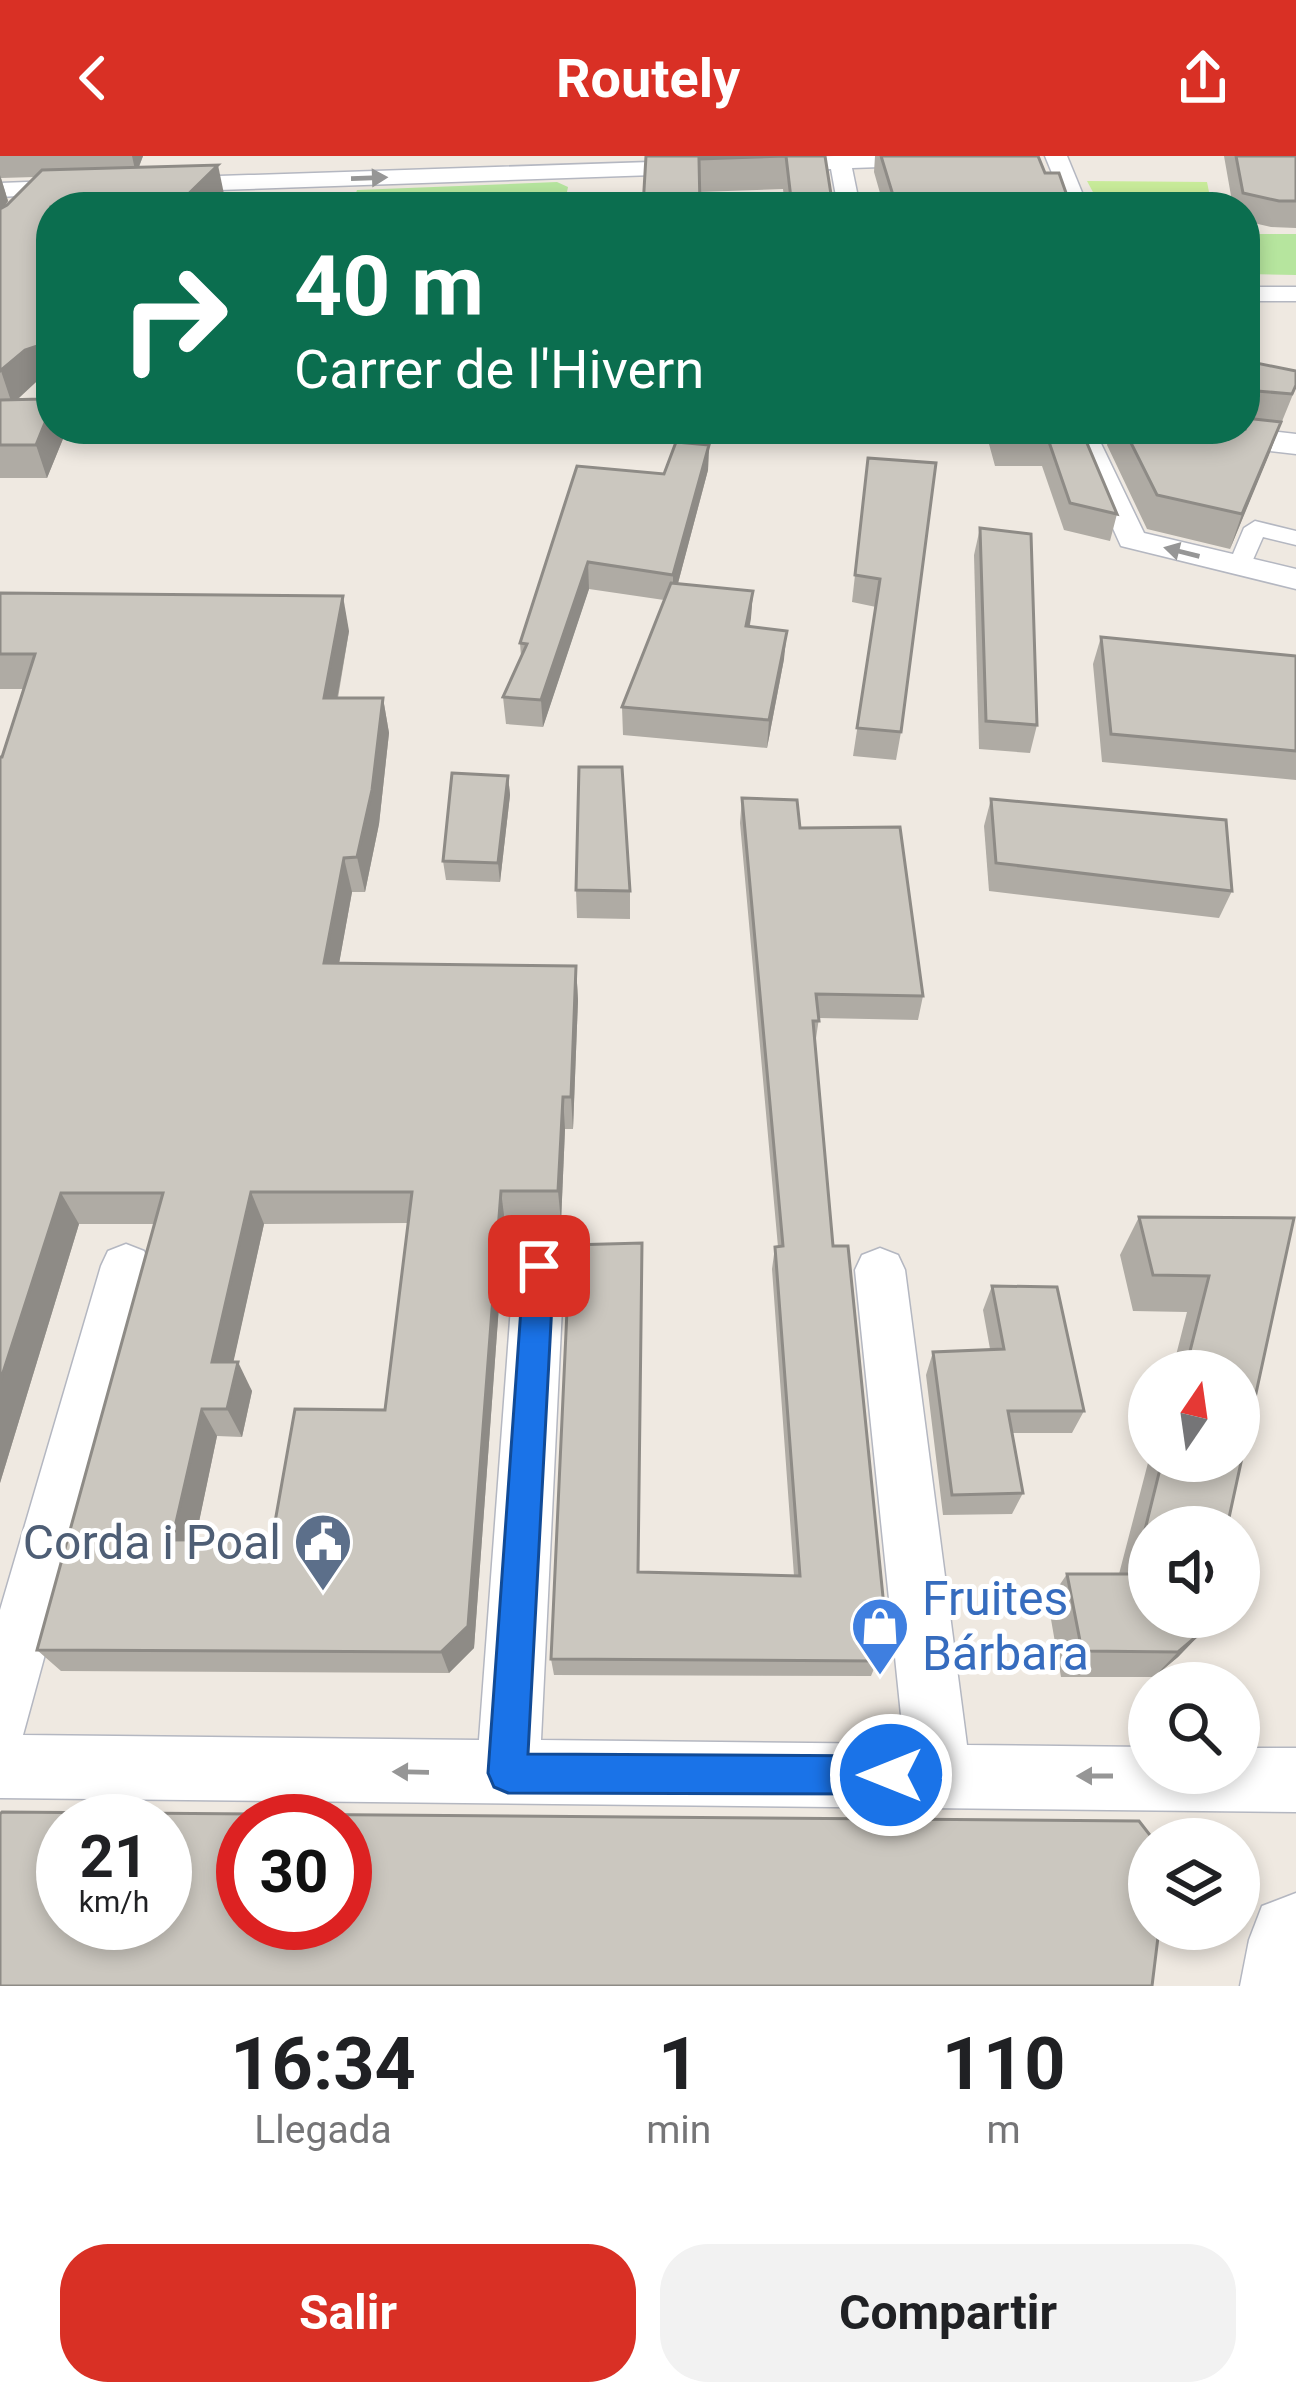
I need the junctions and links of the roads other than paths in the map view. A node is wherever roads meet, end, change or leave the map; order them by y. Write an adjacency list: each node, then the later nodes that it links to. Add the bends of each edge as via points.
1 (1024, 156): 3 (street)
2 (1055, 156): 9 (street)
3 (840, 162): 4 (street, one-way to 3, via 609,179); 8 (street)
4 (250, 182): 5 (street); 7 (street)
5 (47, 188): 6 (street); 10 (street)
6 (0, 190)
7 (241, 192)
8 (846, 192)
9 (1071, 192)
10 (20, 208)
11 (1260, 294): 12 (street)
12 (1296, 294)
13 (1260, 440): 15 (street)
14 (1087, 444): 17 (street, one-way to 14, via 1132,539)
15 (1296, 444)
16 (1291, 533): 17 (street, via 1255,528); 18 (street)
17 (1240, 566): 18 (street)
18 (1290, 578)
19 (126, 1266): 22 (street)
20 (539, 1266): 24 (street)
21 (880, 1270): 25 (street)
22 (0, 1714)
23 (0, 1766): 24 (street, one-way to 23)
24 (508, 1773): 25 (street)
25 (939, 1775): 26 (street, one-way to 25)
26 (1296, 1780)
27 (1296, 1940): 28 (main road)
28 (1288, 1986)

